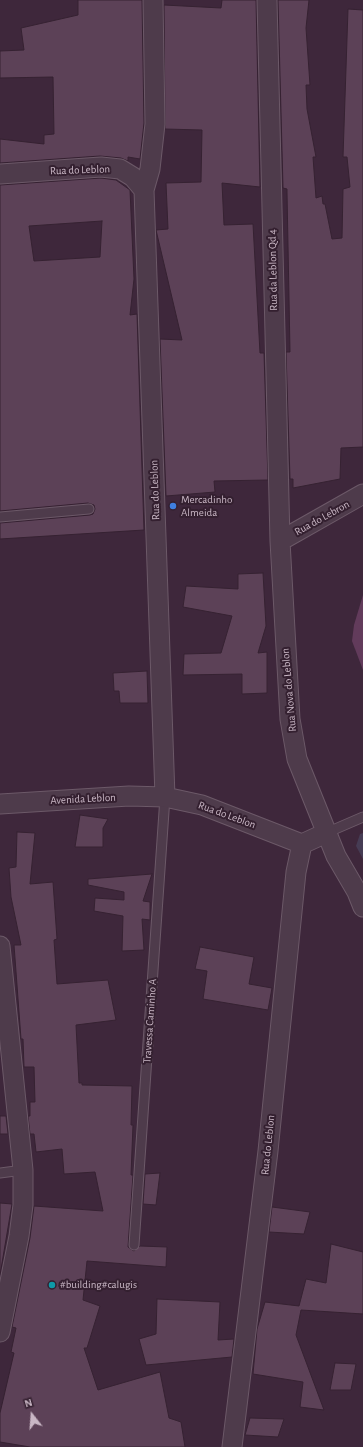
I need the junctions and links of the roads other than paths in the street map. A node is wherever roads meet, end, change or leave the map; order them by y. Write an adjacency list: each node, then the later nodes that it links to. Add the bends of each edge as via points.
1 (153, 0): 4 (street, via 155,124 152,157)
2 (267, 0): 8 (street, Rua da Leblon Qd 4)
3 (0, 174): 4 (street, Rua do Leblon, via 101,167 120,169 133,177)
4 (144, 190): 9 (street, Rua do Leblon)
5 (363, 494): 8 (street, Rua do Lebron)
6 (89, 509): 7 (lane)
7 (0, 517)
8 (280, 541): 12 (street, Rua Nova do Leblon, via 290,719 297,759)
9 (165, 797): 10 (street, Avenida Leblon, via 129,796); 13 (street, Rua do Leblon, via 202,805); 18 (lane, Travessa Caminho A)
10 (0, 804)
11 (363, 817): 12 (lane)
12 (326, 833): 13 (street); 14 (street)
13 (302, 844): 21 (street, Rua do Leblon, via 296,872 268,1151)
14 (363, 907)
15 (0, 946): 16 (street)
16 (23, 1170): 17 (lane); 19 (street, via 23,1205)
17 (0, 1173)
18 (134, 1245)
19 (5, 1277): 20 (street)
20 (0, 1332)
21 (232, 1447)

